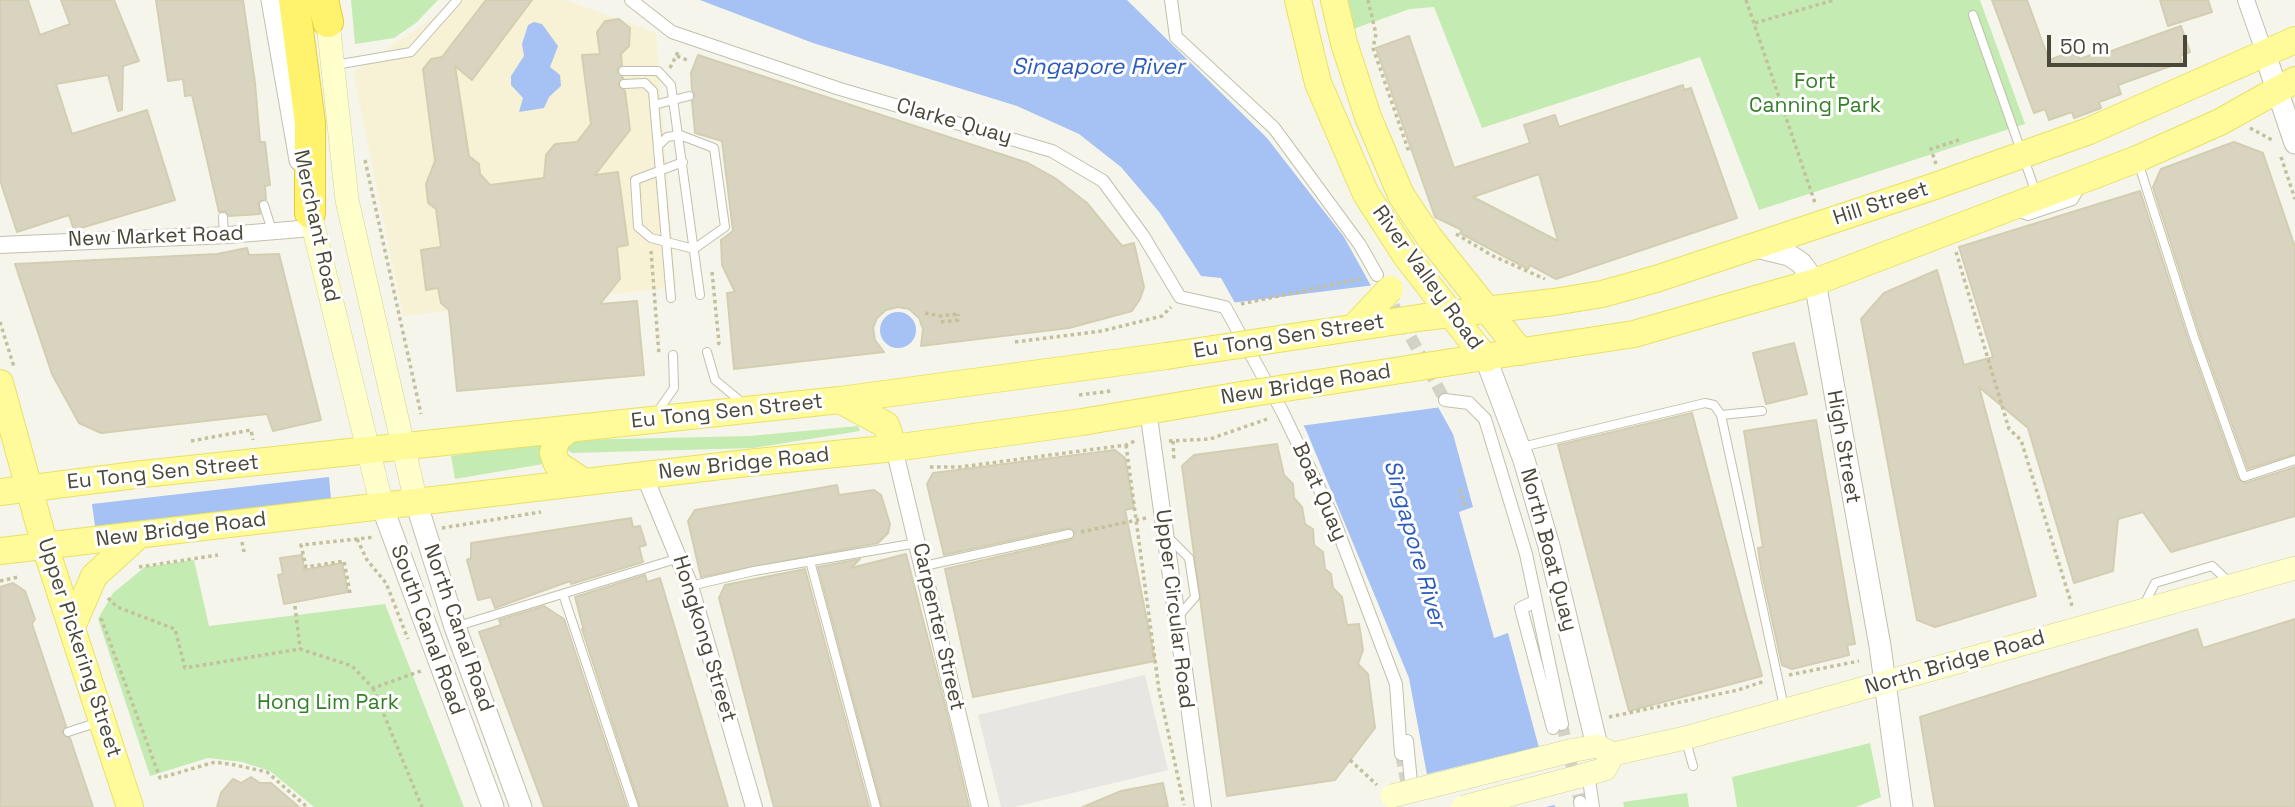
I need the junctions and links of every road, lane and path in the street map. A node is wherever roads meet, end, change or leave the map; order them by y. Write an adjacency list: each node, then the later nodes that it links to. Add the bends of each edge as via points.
1 (272, 0): 45 (street, Merchant Road)
2 (294, 0): 45 (highway, via 310,123)
3 (457, 0): 19 (lane, via 411,52)
4 (631, 0): 62 (street, Clarke Quay, via 684,37 840,89 1052,151 1103,181)
5 (1171, 0): 57 (street, via 1176,37 1274,128)
6 (1298, 0): 56 (main road, River Valley Road, via 1318,83 1366,194)
7 (1334, 0): 64 (main road, River Valley Road, via 1367,117 1401,195)
8 (1368, 0): 31 (path, via 1376,34 1373,48)
9 (1746, 0): 14 (path)
10 (1834, 0): 14 (path)
11 (2246, 0): 16 (street)
12 (326, 7): 19 (main road, Merchant Road)
13 (1973, 15): 32 (lane)
14 (1755, 23): 41 (path, via 1816,206)
15 (2295, 40): 16 (main road, Hill Street)
16 (2265, 54): 22 (street); 32 (main road, Hill Street, via 2101,126)
17 (677, 56): 18 (path)
18 (687, 60)
19 (333, 65): 91 (main road, Merchant Road, via 347,200)
20 (623, 71): 24 (lane, via 657,71 671,85)
21 (624, 84): 25 (lane, via 650,86)
22 (2286, 85): 30 (street); 34 (main road, via 2220,122)
23 (690, 96): 24 (lane)
24 (674, 99): 25 (lane); 27 (lane)
25 (654, 105): 29 (lane)
26 (2248, 127): 30 (path)
27 (680, 135): 29 (lane, via 667,137); 35 (lane); 51 (lane, via 714,148 725,227)
28 (1959, 140): 36 (path, via 1931,149 1936,166)
29 (657, 146): 37 (lane)
30 (2283, 146): 40 (path)
31 (1409, 154)
32 (2021, 154): 39 (lane); 54 (main road, Hill Street)
33 (364, 155): 82 (path)
34 (2137, 159): 38 (main road); 95 (lane, via 2244,477)
35 (683, 162): 37 (lane); 55 (lane)
36 (1948, 162)
37 (660, 170): 50 (lane, via 637,177 633,183 638,227); 52 (lane)
38 (2089, 177): 39 (main road); 43 (lane, via 2073,201 2028,216)
39 (2037, 196): 43 (main road)
40 (2295, 198)
41 (1826, 203)
42 (264, 205): 47 (lane)
43 (2005, 208): 46 (main road)
44 (223, 217): 49 (lane)
45 (311, 221): 47 (street, New Market Road); 94 (main road, Merchant Road)
46 (1958, 230): 58 (main road); 126 (path, via 2009,429 2021,440)
47 (272, 231): 49 (street, New Market Road)
48 (1452, 232): 59 (path)
49 (225, 235): 53 (street, New Market Road)
50 (650, 238): 52 (lane); 74 (path, via 659,362)
51 (706, 241): 55 (lane); 72 (path, via 719,343)
52 (667, 244): 55 (lane); 61 (lane)
53 (0, 245)
54 (1756, 247): 58 (street, via 1788,255 1801,263); 64 (main road, Hill Street, via 1602,294)
55 (694, 249): 60 (lane)
56 (1406, 256): 57 (main road); 66 (main road, River Valley Road)
57 (1384, 282): 63 (path); 68 (main road, bridge)
58 (1815, 282): 70 (main road, via 1646,331); 138 (street, High Street)
59 (1555, 284)
60 (700, 295)
61 (671, 298)
62 (1180, 298): 63 (street); 69 (path, via 1162,316 1102,331)
63 (1225, 307): 83 (street, Boat Quay)
64 (1486, 310): 66 (main road, Hill Street); 70 (main road, River Valley Road)
65 (925, 313): 67 (path, via 958,314 958,320)
66 (1451, 315): 68 (main road, Eu Tong Sen Street, bridge); 73 (main road, River Valley Road)
67 (941, 322)
68 (1357, 324): 78 (main road, Eu Tong Sen Street, bridge, via 1166,356)
69 (1015, 342)
70 (1521, 352): 73 (main road)
71 (673, 355): 74 (lane)
72 (707, 355): 80 (lane, via 715,380)
73 (1486, 359): 86 (main road, New Bridge Road, bridge, via 1247,394); 92 (street, North Boat Quay)
74 (673, 368): 85 (lane, via 671,396)
75 (0, 383): 99 (main road, Upper Pickering Street)
76 (1111, 391): 77 (path)
77 (1079, 395)
78 (840, 400): 80 (main road, Eu Tong Sen Street); 93 (main road, via 886,425)
79 (1445, 400): 144 (street, North Boat Quay, via 1469,403 1485,419 1526,554)
80 (752, 409): 85 (main road, Eu Tong Sen Street)
81 (1762, 411): 84 (lane)
82 (421, 414)
83 (1283, 414): 86 (path, via 1210,439 1164,442); 139 (street, Boat Quay, via 1332,515)
84 (1721, 415): 92 (lane, via 1714,405 1705,403); 136 (lane)
85 (648, 421): 87 (main road, Eu Tong Sen Street)
86 (1150, 422): 90 (path); 93 (main road, New Bridge Road); 106 (street, Upper Circular Road)
87 (568, 430): 91 (main road, Eu Tong Sen Street); 98 (main road, via 556,440 557,464)
88 (191, 441): 89 (path, via 251,430)
89 (254, 442)
90 (1126, 445): 96 (path); 107 (path)
91 (404, 446): 94 (main road, Eu Tong Sen Street); 102 (main road, North Canal Road)
92 (1519, 447): 143 (street, North Boat Quay, via 1560,589)
93 (894, 448): 97 (main road, New Bridge Road); 112 (street, Carpenter Street)
94 (369, 450): 99 (main road, Eu Tong Sen Street); 103 (main road, South Canal Road)
95 (2295, 460)
96 (960, 467)
97 (644, 475): 98 (main road, New Bridge Road); 116 (street, Hongkong Street)
98 (584, 482): 102 (main road, New Bridge Road)
99 (30, 489): 101 (main road, Eu Tong Sen Street); 113 (main road, Upper Pickering Street)
100 (1460, 489): 104 (path)
101 (0, 492)
102 (416, 502): 103 (main road, New Bridge Road); 108 (street, North Canal Road)
103 (382, 506): 111 (main road, New Bridge Road); 158 (street, South Canal Road)
104 (1466, 509)
105 (545, 511): 108 (path)
106 (1162, 515): 107 (path); 109 (street, Upper Circular Road)
107 (1138, 520): 110 (path); 164 (path, via 1159,690)
108 (425, 531): 132 (street, North Canal Road)
109 (1164, 533): 130 (street, Upper Circular Road); 130 (lane, via 1189,558 1192,573 1194,600)
110 (1069, 534): 118 (lane)
111 (139, 535): 113 (main road, New Bridge Road); 121 (main road)
112 (918, 543): 117 (lane); 118 (street, Carpenter Street)
113 (45, 545): 114 (main road, New Bridge Road); 131 (main road, Upper Pickering Street)
114 (0, 551)
115 (218, 555): 120 (path, via 143,564)
116 (680, 558): 124 (street, Hongkong Street); 127 (lane)
117 (810, 561): 124 (lane); 162 (lane)
118 (924, 566): 163 (street, Carpenter Street)
119 (2295, 568): 138 (main road, North Bridge Road)
120 (133, 570)
121 (94, 576): 131 (main road); 134 (path, via 100,590 117,607 175,629 185,668)
122 (18, 577): 123 (path)
123 (0, 581)
124 (690, 586): 161 (street, Hongkong Street)
125 (350, 593): 133 (path, via 344,561 306,567 301,545 357,539 386,583)
126 (2068, 593)
127 (563, 594): 132 (lane); 160 (lane)
128 (295, 606): 134 (path)
129 (99, 612): 156 (path, via 160,778 215,762 236,765 267,772)
130 (1175, 620): 165 (street, Upper Circular Road)
131 (72, 627): 142 (main road, Upper Pickering Street)
132 (455, 627): 159 (street, North Canal Road)
133 (411, 646)
134 (300, 649): 140 (path, via 352,666)
135 (1859, 661): 136 (path)
136 (1778, 677): 141 (lane); 143 (path, via 1738,690)
137 (426, 683): 140 (path, via 421,671)
138 (1883, 683): 141 (main road, North Bridge Road); 168 (street, High Street)
139 (1396, 684): 148 (street, Boat Quay); 153 (street, Boat Quay, via 1402,684)
140 (373, 688): 157 (path)
141 (1785, 710): 146 (main road, North Bridge Road)
142 (102, 721): 145 (lane); 155 (main road, Upper Pickering Street)
143 (1590, 721): 147 (street, North Boat Quay)
144 (1557, 726)
145 (68, 732)
146 (1685, 738): 147 (main road, North Bridge Road); 150 (lane)
147 (1605, 750): 152 (main road, North Bridge Road, via 1605,769); 154 (main road, North Bridge Road, bridge, via 1570,751)
148 (1401, 754)
149 (1350, 760): 151 (path)
150 (1693, 766)
151 (1368, 776)
152 (1585, 779): 166 (main road, North Bridge Road, bridge); 167 (street)
153 (1411, 782)
154 (1386, 801)
155 (130, 807)
156 (307, 807)
157 (422, 807)
158 (492, 807)
159 (521, 807)
160 (634, 807)
161 (754, 807)
162 (876, 807)
163 (980, 807)
164 (1184, 807)
165 (1203, 807)
166 (1463, 807)
167 (1593, 807)
168 (1902, 807)

